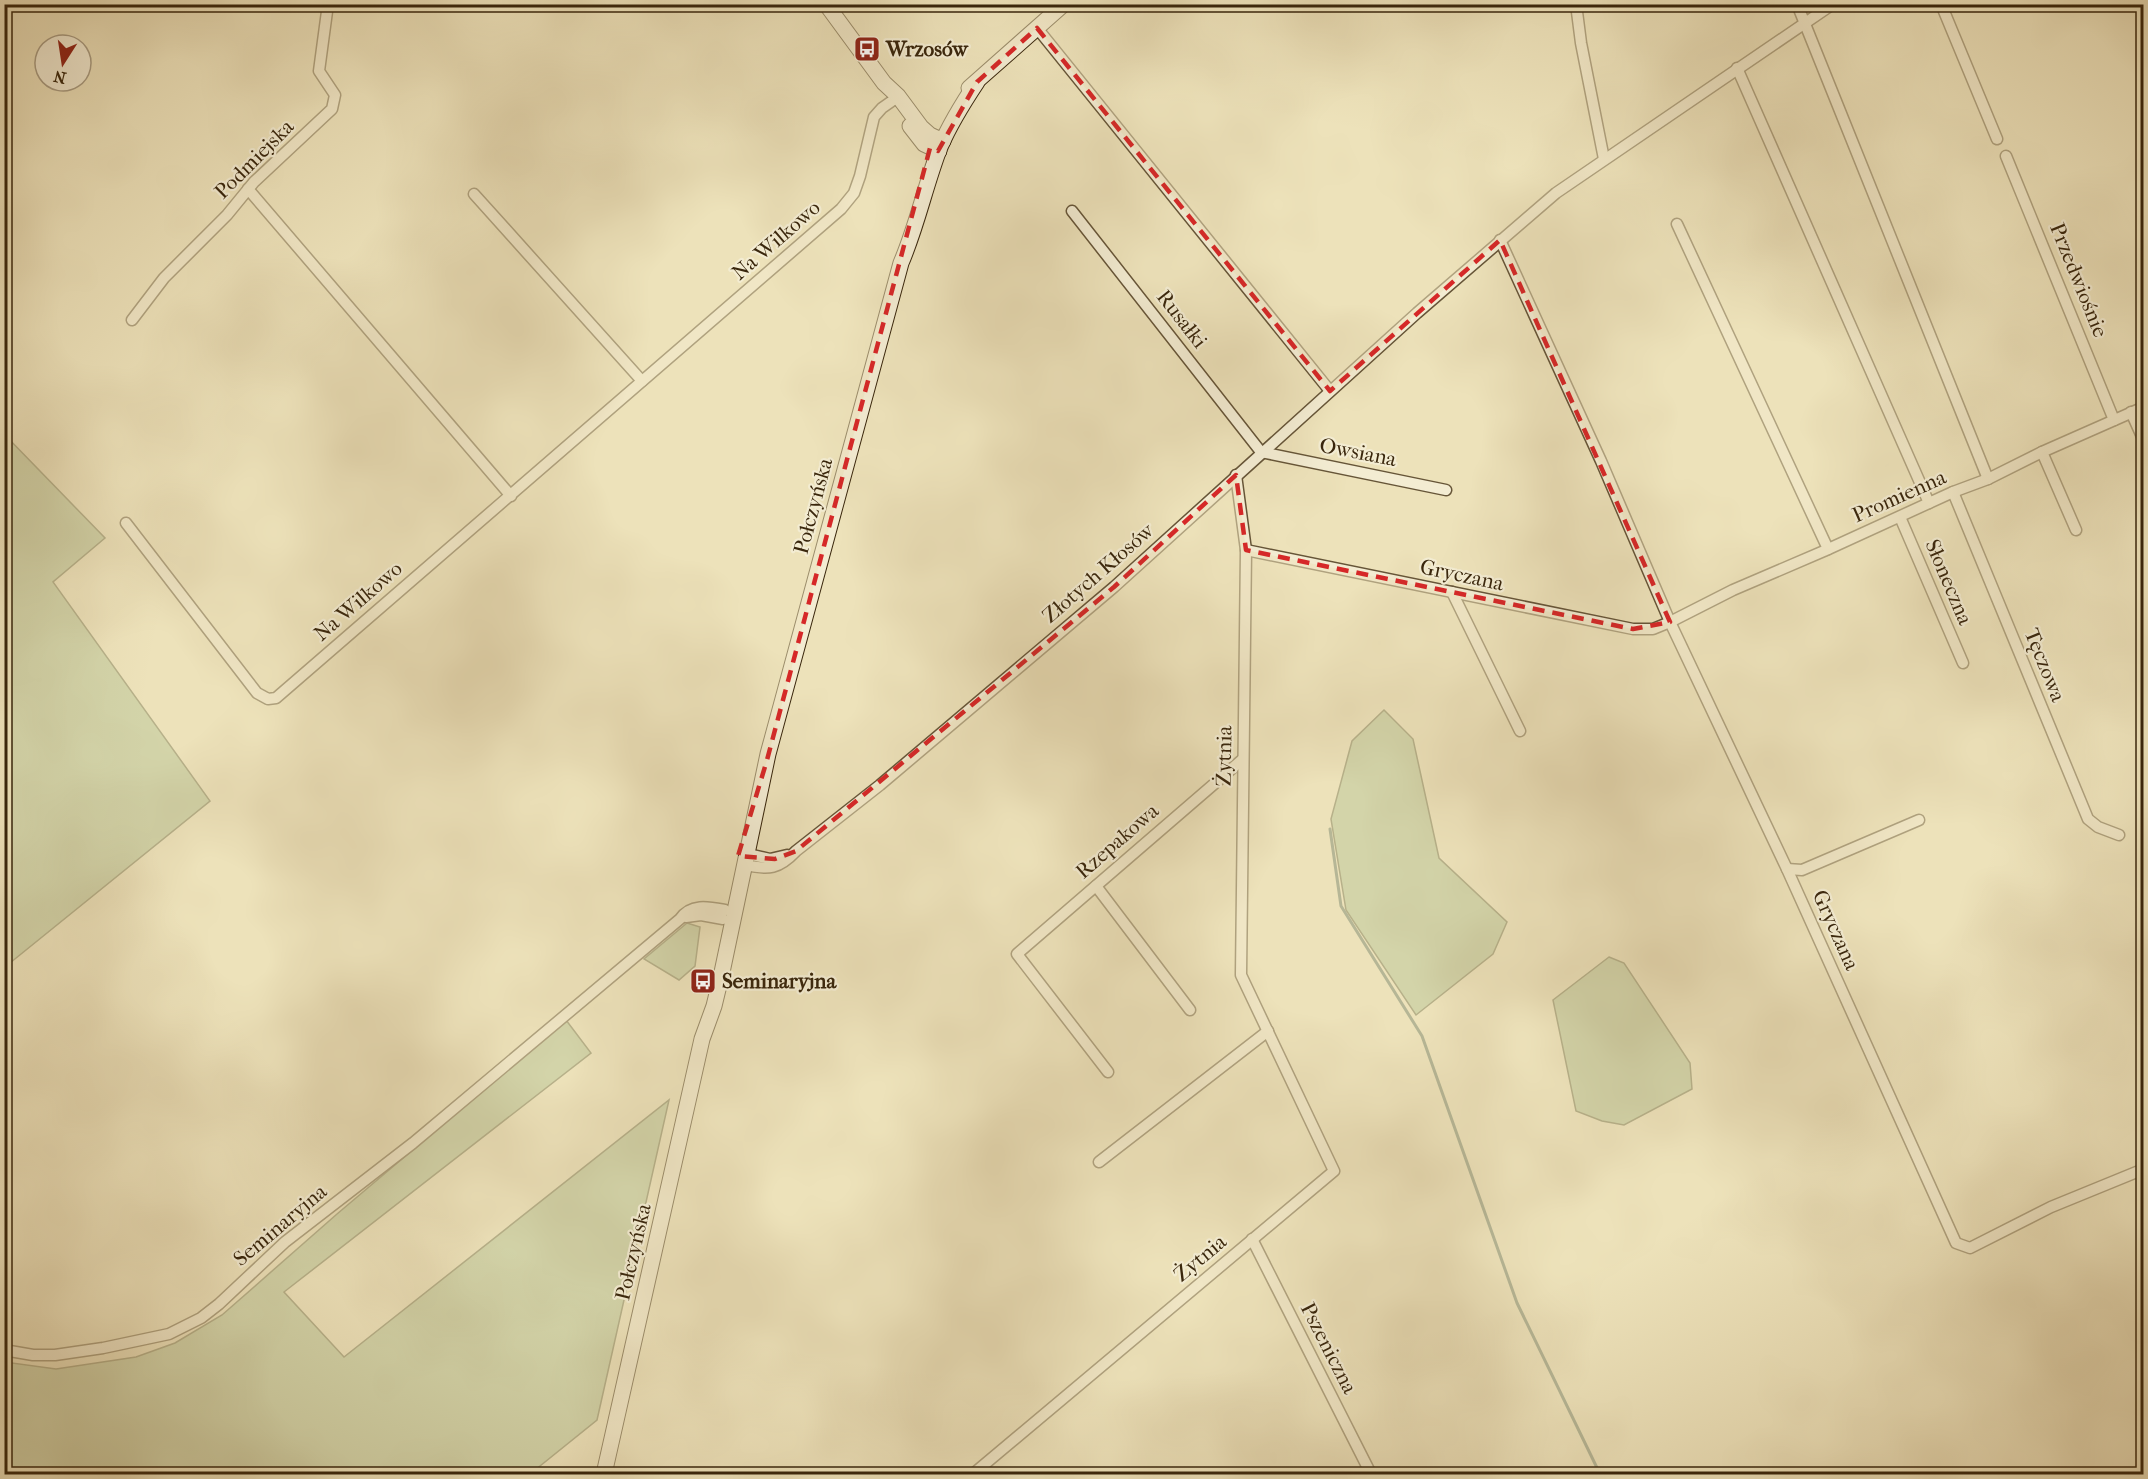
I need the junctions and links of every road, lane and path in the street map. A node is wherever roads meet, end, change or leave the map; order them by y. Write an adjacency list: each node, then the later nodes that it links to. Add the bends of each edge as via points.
1 (327, 4): 17 (street, Podmiejska, via 319,71 335,95 332,109)
2 (826, 4): 11 (main road)
3 (1576, 4): 16 (street)
4 (1797, 4): 8 (street)
5 (1833, 4): 8 (street, Złotych Kłosów)
6 (1941, 4): 13 (street)
7 (1061, 5): 9 (main road, Połczyńska)
8 (1805, 22): 10 (street, Złotych Kłosów); 32 (street)
9 (1037, 28): 14 (main road, Połczyńska, via 977,82); 24 (street)
10 (1737, 68): 16 (street, Złotych Kłosów); 36 (street)
11 (884, 83): 12 (main road); 14 (main road)
12 (892, 101): 14 (main road, via 921,141); 23 (street, Na Wilkowo, via 874,117 854,193 841,209)
13 (1997, 139)
14 (937, 144): 49 (main road, Połczyńska, via 766,760)
15 (2006, 156): 27 (street, Przedwiośnie)
16 (1604, 159): 21 (street, Złotych Kłosów)
17 (248, 189): 22 (street, Podmiejska, via 164,278); 35 (street)
18 (474, 194): 23 (street)
19 (1072, 211): 29 (street, Rusałki)
20 (1677, 224): 40 (street)
21 (1500, 240): 24 (street, Złotych Kłosów); 43 (street, Gryczana)
22 (132, 320)
23 (642, 381): 35 (street, Na Wilkowo)
24 (1330, 391): 29 (street, Złotych Kłosów)
25 (2144, 407): 26 (street, Promienna)
26 (2132, 412): 27 (street, Promienna); 28 (street)
27 (2114, 420): 30 (street, Promienna)
28 (2144, 441)
29 (1261, 452): 31 (street, Złotych Kłosów); 33 (street, Owsiana)
30 (2042, 452): 32 (street, Promienna); 39 (street)
31 (1236, 475): 41 (street, Żytnia); 49 (street, Złotych Kłosów, via 1114,587 787,861 761,868)
32 (1988, 479): 34 (street, Promienna)
33 (1446, 490)
34 (1953, 492): 36 (street, Promienna); 48 (street, Tęczowa, via 2088,819)
35 (511, 496): 38 (street, Na Wilkowo, via 276,698 268,699 257,693)
36 (1929, 503): 37 (street, Promienna)
37 (1900, 517): 40 (street, Promienna); 44 (street, Słoneczna)
38 (126, 524)
39 (2076, 530)
40 (1828, 549): 43 (street, Promienna, via 1732,590)
41 (1246, 550): 42 (street, Gryczana); 46 (street, Żytnia)
42 (1452, 592): 43 (street, Gryczana, via 1633,629 1653,629); 45 (street)
43 (1670, 622): 50 (street, Gryczana)
44 (1963, 663)
45 (1520, 731)
46 (1243, 759): 51 (street, Rzepakowa); 54 (street, Żytnia, via 1241,975)
47 (1919, 820): 50 (street, via 1802,870)
48 (2119, 835)
49 (744, 858): 52 (main road, Połczyńska)
50 (1787, 869): 57 (street, Gryczana, via 1956,1243 1970,1248 2051,1207)
51 (1096, 886): 53 (street); 55 (street, Rzepakowa, via 1017,954)
52 (727, 916): 59 (street, Seminaryjna, via 698,914 680,919 413,1143 285,1242 201,1317 169,1334 103,1348 55,1355); 60 (main road, Połczyńska, via 714,1006 702,1039)
53 (1190, 1010)
54 (1268, 1031): 56 (street); 58 (street, Żytnia, via 1334,1171)
55 (1108, 1072)
56 (1099, 1162)
57 (2144, 1169)
58 (1252, 1239): 61 (street, Żytnia); 62 (street, Pszeniczna)
59 (4, 1350)
60 (604, 1474)
61 (972, 1474)
62 (1371, 1474)

